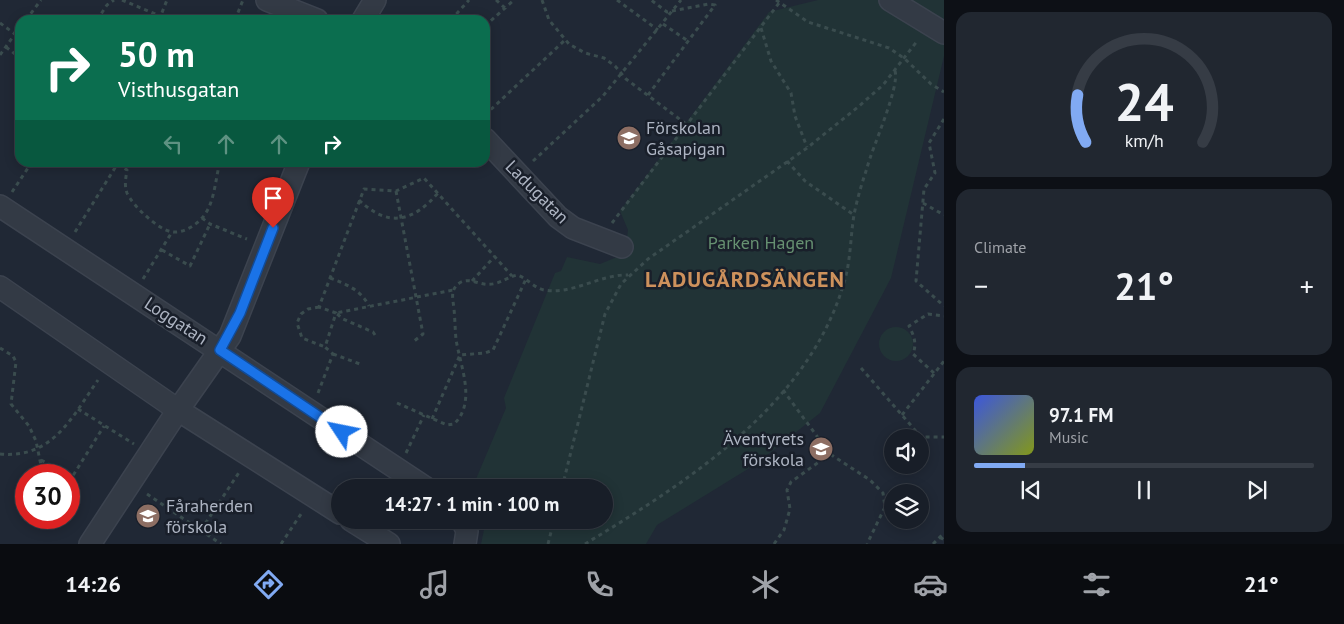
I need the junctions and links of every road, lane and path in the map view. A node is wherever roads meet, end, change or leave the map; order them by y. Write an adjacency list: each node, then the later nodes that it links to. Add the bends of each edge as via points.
1 (41, 0): 19 (path)
2 (114, 0): 20 (path)
3 (122, 0): 21 (path)
4 (167, 0): 22 (path)
5 (243, 0): 23 (path)
6 (267, 0): 24 (street)
7 (376, 0): 25 (street)
8 (469, 0): 26 (path)
9 (496, 0): 17 (path)
10 (514, 0): 17 (path)
11 (542, 0): 34 (path, via 549,20)
12 (617, 0): 31 (path)
13 (651, 0): 18 (path, via 667,12)
14 (681, 0): 18 (path)
15 (890, 0): 32 (street)
16 (778, 1): 30 (path); 39 (path, via 808,22 879,44)
17 (506, 8): 27 (path)
18 (673, 11): 29 (path); 35 (path, via 715,5)
19 (30, 15)
20 (101, 15)
21 (153, 15)
22 (160, 15)
23 (237, 15)
24 (304, 15)
25 (366, 15)
26 (456, 15)
27 (490, 22)
28 (0, 23): 33 (path)
29 (663, 24): 31 (path); 35 (path)
30 (760, 28): 46 (path); 48 (path, via 771,61 791,93 795,116)
31 (658, 30): 41 (path)
32 (944, 33)
33 (15, 34): 36 (path)
34 (565, 40): 41 (path, via 576,49 604,58); 44 (path)
35 (688, 41): 43 (path)
36 (6, 47): 37 (path); 38 (path)
37 (15, 54)
38 (0, 55)
39 (905, 59): 40 (path); 42 (path)
40 (895, 70): 48 (path, via 858,107); 61 (path, via 897,79)
41 (622, 74): 43 (path); 55 (path, via 603,96)
42 (944, 92)
43 (648, 95): 46 (path)
44 (490, 110)
45 (944, 119): 59 (path, via 929,142 935,172 924,189)
46 (686, 124): 67 (path)
47 (490, 144): 55 (street, Ladugatan)
48 (807, 148): 49 (path)
49 (787, 161): 61 (path, via 805,181); 73 (path)
50 (28, 167): 60 (path)
51 (116, 167): 70 (path)
52 (124, 167): 66 (path, via 127,170 125,186 132,202)
53 (219, 167): 64 (path, via 211,202)
54 (297, 167): 68 (street)
55 (518, 175): 67 (street, Ladugatan, via 558,217 573,228)
56 (396, 192): 57 (path, via 424,178); 58 (path, via 364,189); 63 (path)
57 (438, 193): 63 (path, via 419,211); 72 (path)
58 (359, 200): 63 (path, via 377,215); 75 (path)
59 (923, 203): 62 (path); 83 (path, via 916,281)
60 (1, 206): 70 (street, Loggatan)
61 (854, 215): 99 (path, via 851,251 843,286 824,330 798,374)
62 (944, 215)
63 (401, 217): 81 (path)
64 (202, 218): 65 (path); 66 (path, via 187,229)
65 (210, 224): 68 (path); 71 (path, via 190,266)
66 (172, 232): 71 (path)
67 (600, 239): 69 (street, Ladugatan)
68 (266, 247): 91 (street, via 240,313)
69 (622, 247)
70 (64, 249): 80 (street, Loggatan)
71 (162, 250): 80 (path)
72 (494, 256): 74 (path); 77 (path)
73 (629, 275): 76 (path, via 618,274 563,290 541,289); 120 (path, via 605,314)
74 (512, 276): 76 (path); 77 (path, via 494,284)
75 (330, 278): 82 (path, via 356,290); 84 (path)
76 (526, 280): 93 (path, via 493,350 485,354)
77 (472, 281): 79 (path, via 463,281)
78 (0, 287): 95 (street)
79 (453, 290): 81 (path); 93 (path)
80 (134, 294): 91 (street, Loggatan)
81 (416, 297): 82 (path); 88 (path, via 423,334)
82 (369, 306): 85 (path)
83 (944, 306)
84 (319, 307): 85 (path); 90 (path, via 301,314 298,328 302,338)
85 (336, 312): 87 (path); 90 (path)
86 (944, 316): 98 (path, via 928,314 909,326 914,336 913,354)
87 (375, 335)
88 (413, 342)
89 (0, 348): 109 (path, via 13,356 16,362 11,404 29,426)
90 (325, 348): 92 (path)
91 (220, 350): 102 (street); 103 (street, Loggatan)
92 (334, 354): 96 (path); 103 (path)
93 (460, 356): 106 (path); 106 (path, via 466,391 459,417 450,425)
94 (944, 361): 98 (path)
95 (110, 363): 101 (path); 102 (street)
96 (360, 364)
97 (861, 368): 105 (path)
98 (934, 374): 105 (path)
99 (783, 390): 112 (path); 138 (path, via 752,423 678,485)
100 (397, 403): 104 (path)
101 (78, 409): 107 (path); 109 (path, via 59,435)
102 (178, 410): 110 (street); 113 (street)
103 (311, 411): 118 (street, Loggatan)
104 (424, 415): 106 (path); 118 (path)
105 (902, 415): 108 (path, via 921,437)
106 (432, 419)
107 (104, 426): 110 (path); 117 (path)
108 (944, 437)
109 (38, 449): 111 (path); 114 (path)
110 (149, 453): 121 (street)
111 (0, 454)
112 (830, 454): 131 (path, via 790,482 787,490 790,509); 139 (path, via 870,480 883,493 885,507)
113 (250, 456): 122 (street); 127 (path)
114 (41, 460): 115 (path); 116 (path)
115 (42, 464)
116 (49, 464)
117 (80, 464)
118 (399, 469): 119 (street, Loggatan)
119 (413, 479)
120 (564, 479)
121 (130, 482): 127 (path); 132 (street)
122 (313, 496): 123 (street); 134 (path)
123 (331, 507)
124 (365, 529): 135 (street)
125 (466, 529): 136 (street)
126 (552, 529): 137 (path)
127 (201, 530): 133 (path)
128 (944, 533): 129 (path)
129 (940, 536): 130 (path); 140 (path)
130 (944, 540)
131 (776, 543)
132 (90, 544)
133 (221, 544)
134 (281, 544)
135 (389, 544)
136 (465, 544)
137 (548, 544)
138 (585, 544)
139 (867, 544)
140 (933, 544)

